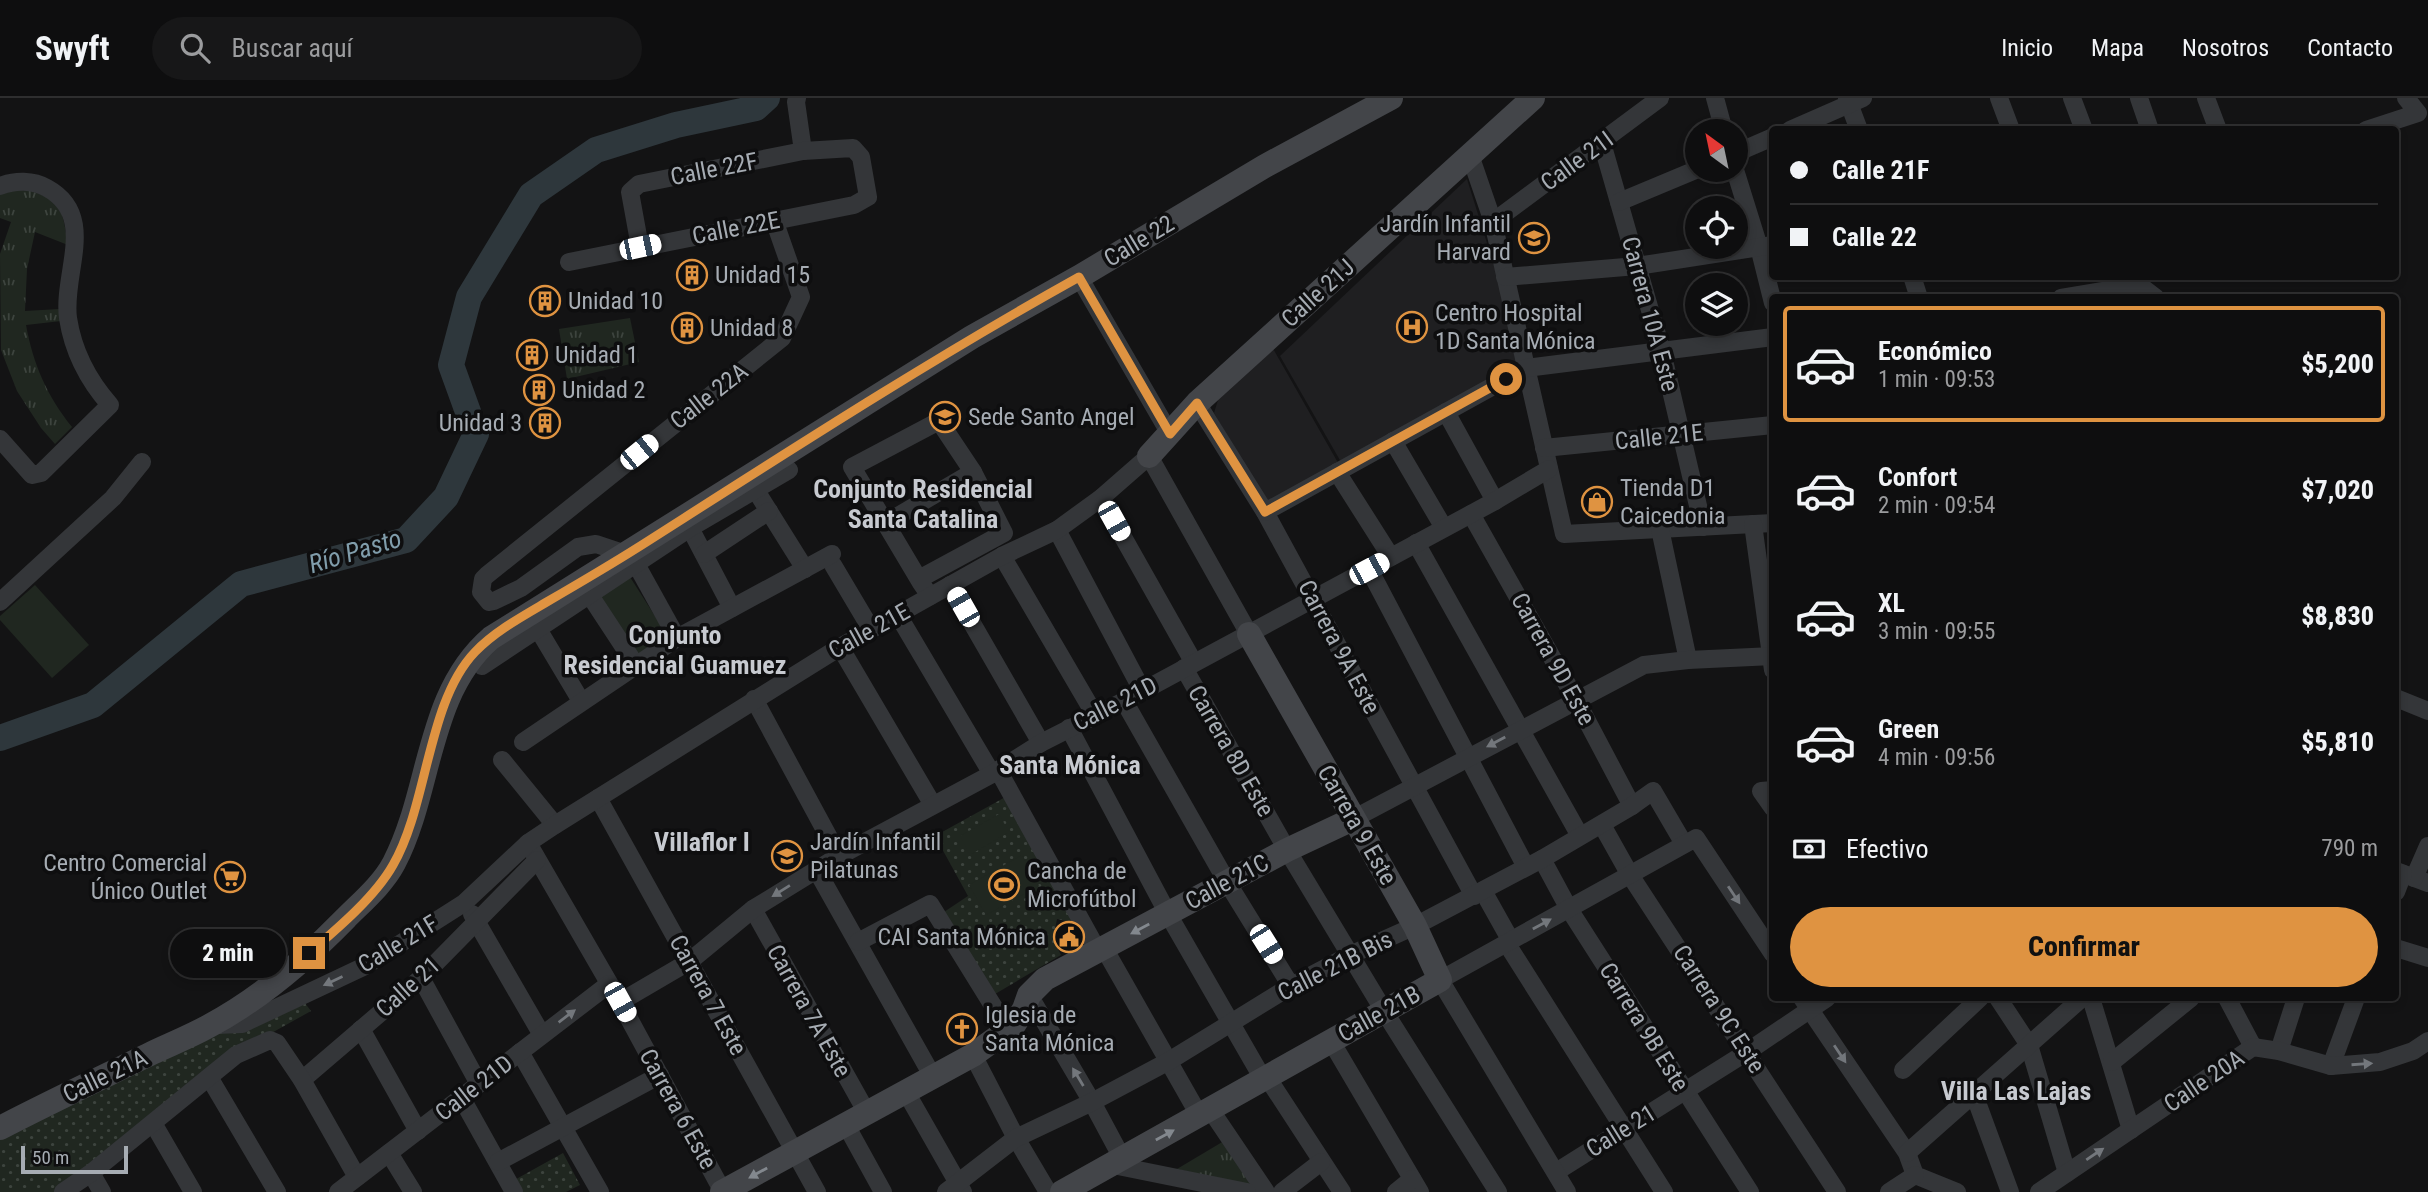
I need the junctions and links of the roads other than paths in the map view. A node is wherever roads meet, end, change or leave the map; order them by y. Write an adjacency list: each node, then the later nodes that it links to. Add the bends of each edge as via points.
1 (797, 98): 23 (street)
2 (1391, 98): 37 (street, Calle 22, via 1265,166)
3 (1533, 98): 24 (street, Calle 21J)
4 (1660, 98): 21 (street, Calle 21I)
5 (1715, 98): 12 (street)
6 (1999, 98): 15 (street)
7 (2072, 98): 16 (street)
8 (2138, 98): 17 (street)
9 (2206, 98): 18 (street)
10 (2406, 98): 19 (street, via 2418,113)
11 (1853, 100): 13 (street); 14 (street)
12 (1721, 119)
13 (1798, 126)
14 (1858, 126)
15 (2010, 126)
16 (2082, 126)
17 (2148, 126)
18 (2216, 126)
19 (2378, 126)
20 (1769, 139): 22 (street)
21 (1602, 143): 28 (street, Carrera 10A Este); 31 (street, Calle 21I)
22 (1748, 148)
23 (803, 151): 29 (street, Calle 22F, via 857,149 868,197); 33 (street, Calle 22F, via 639,184 630,192)
24 (1470, 155): 31 (street); 44 (street, Calle 21J)
25 (1685, 174): 28 (street)
26 (1740, 182): 32 (street)
27 (0, 186): 49 (street, via 19,181 37,184 54,192 67,208 76,239 67,285 70,326 82,365 110,405 41,473 32,475)
28 (1619, 201): 35 (street, Carrera 10A Este)
29 (862, 202): 30 (street, Calle 22E)
30 (774, 220): 33 (street, Calle 22E); 76 (street, Calle 22A, via 801,297 782,338 486,575 481,592 489,602 494,601 521,588 578,547 596,544)
31 (1493, 222): 38 (street)
32 (1766, 246): 35 (street); 36 (street)
33 (640, 247): 34 (street, Calle 22E)
34 (569, 262)
35 (1637, 266): 38 (street); 42 (street, Carrera 10A Este)
36 (1769, 270)
37 (1079, 277): 47 (street); 76 (street, Calle 22, via 972,337)
38 (1505, 277): 43 (street)
39 (2085, 294): 40 (street, via 2133,286)
40 (2151, 294)
41 (1769, 338): 42 (street)
42 (1662, 352): 43 (street); 48 (street, Carrera 10A Este)
43 (1526, 368): 45 (street); 51 (street)
44 (1197, 403): 47 (street, Calle 21E); 62 (street, Carrera 9A Este)
45 (1446, 412): 50 (street); 60 (street)
46 (1769, 425): 48 (street, Calle 21E)
47 (1170, 434): 52 (street, Calle 21E)
48 (1681, 434): 51 (street, Calle 21E); 67 (street, Carrera 10A Este)
49 (0, 439)
50 (1393, 441): 57 (street); 69 (street)
51 (1544, 448): 54 (street)
52 (1149, 456): 59 (street, Calle 21E); 89 (street, Carrera 9 Este)
53 (142, 462): 84 (street, via 113,498)
54 (1549, 469): 60 (street, Calle 21D); 70 (street, via 1564,534)
55 (789, 470): 58 (street)
56 (973, 472): 64 (street); 64 (street, via 939,421 852,467); 79 (street, via 1004,533)
57 (1337, 472): 62 (street); 75 (street)
58 (755, 489): 61 (street); 68 (street)
59 (1101, 498): 71 (street, Calle 21E); 97 (street, Carrera 8D Este)
60 (1495, 501): 63 (street, Calle 21D)
61 (769, 511): 73 (street); 77 (street)
62 (1265, 512): 83 (street, Carrera 9A Este)
63 (1471, 514): 69 (street, Calle 21D); 101 (street, Carrera 9D Este)
64 (886, 523): 79 (street)
65 (1769, 523): 66 (street)
66 (1754, 524): 67 (street); 91 (street)
67 (1703, 527): 70 (street)
68 (690, 528): 73 (street); 76 (street)
69 (1444, 528): 72 (street, Calle 21D)
70 (1660, 529): 93 (street)
71 (1057, 530): 74 (street, Calle 21E); 98 (street)
72 (1416, 543): 75 (street, Calle 21D); 107 (street)
73 (704, 554): 85 (street)
74 (1002, 556): 80 (street, Calle 21E); 105 (street)
75 (1391, 557): 78 (street, Calle 21D)
76 (631, 559): 81 (street); 90 (street); 165 (street, Calle 22, via 529,612 475,652 446,702 407,835 379,886 275,983)
77 (805, 569): 85 (street); 88 (street, via 832,559)
78 (1369, 569): 83 (street, Calle 21D); 110 (street)
79 (919, 579): 82 (street)
80 (950, 585): 82 (street, Calle 21E); 109 (street)
81 (589, 594): 87 (street); 95 (street)
82 (930, 596): 86 (street, Calle 21E)
83 (1314, 598): 89 (street, Calle 21D); 113 (street, Carrera 9A Este)
84 (0, 603)
85 (732, 608): 90 (street)
86 (898, 615): 88 (street, Calle 21E); 112 (street)
87 (538, 629): 96 (street); 102 (street)
88 (871, 629): 92 (street, Calle 21E)
89 (1249, 634): 97 (street, Calle 21D); 117 (street, Carrera 9 Este)
90 (677, 638): 95 (street)
91 (1769, 638)
92 (840, 647): 99 (street, Calle 21E); 115 (street)
93 (1688, 660): 94 (street, Calle 21C); 101 (street, Calle 21C, via 1644,665)
94 (1769, 661)
95 (635, 664): 102 (street)
96 (482, 666)
97 (1189, 666): 98 (street, Calle 21D); 124 (street, Carrera 8D Este)
98 (1142, 690): 103 (street, Calle 21D)
99 (754, 699): 114 (street, Calle 21E); 125 (street)
100 (2399, 699): 104 (street)
101 (1576, 700): 107 (street, Calle 21C); 116 (street, Carrera 9D Este)
102 (581, 701): 108 (street)
103 (1124, 701): 105 (street, Calle 21D); 132 (street)
104 (2428, 711)
105 (1095, 715): 106 (street, Calle 21D)
106 (1069, 728): 109 (street, Calle 21D); 137 (street)
107 (1520, 730): 110 (street, Calle 21C, one-way to 110); 120 (street)
108 (523, 742)
109 (1041, 743): 112 (street, Calle 21D)
110 (1468, 757): 113 (street, Calle 21C); 128 (street)
111 (502, 760): 118 (street)
112 (995, 772): 115 (street, Calle 21D); 144 (street)
113 (1413, 787): 117 (street, Calle 21C); 133 (street, Carrera 9A Este)
114 (598, 798): 118 (street, Calle 21E); 147 (street, Carrera 7 Este)
115 (933, 805): 125 (street, Calle 21D)
116 (1632, 806): 119 (street, Calle 21B Bis); 121 (street, Calle 21B Bis, via 1653,791)
117 (1353, 819): 124 (street, Calle 21C); 139 (street, Carrera 9 Este)
118 (555, 825): 122 (street, Calle 21E)
119 (1602, 825): 120 (street, Calle 21B Bis); 130 (street, Carrera 9C Este)
120 (1580, 836): 126 (street, Calle 21B Bis)
121 (1690, 841): 130 (street, Calle 21B); 142 (street, one-way to 142)
122 (528, 843): 127 (street, Carrera 6 Este); 134 (street, Calle 21F)
123 (2428, 846): 131 (street)
124 (1287, 850): 132 (street, Calle 21C); 145 (street, Carrera 8D Este)
125 (839, 856): 129 (street, Calle 21D)
126 (1542, 859): 128 (street, Calle 21B Bis); 136 (street, Carrera 9B Este)
127 (537, 860): 138 (street, Calle 21); 150 (street, Carrera 6 Este)
128 (1526, 867): 133 (street, Calle 21B Bis)
129 (816, 869): 135 (street, Calle 21D, one-way to 135); 140 (street)
130 (1630, 875): 136 (street, Calle 21B); 175 (street, Carrera 9C Este)
131 (2410, 877)
132 (1227, 882): 137 (street, Calle 21C); 151 (street)
133 (1478, 894): 139 (street, Calle 21B Bis); 141 (street, Carrera 9A Este)
134 (464, 903): 138 (street); 165 (street, Calle 21F, one-way to 165, via 365,966 242,1024)
135 (752, 909): 147 (street, Calle 21D); 193 (street, Carrera 7A Este)
136 (1569, 909): 141 (street, Calle 21B, one-way to 136); 187 (street, Carrera 9B Este)
137 (1168, 914): 144 (street, Calle 21C, one-way to 144); 164 (street)
138 (477, 921): 148 (street, Calle 21); 168 (street)
139 (1415, 926): 145 (street, Calle 21B Bis); 149 (street, Carrera 9 Este)
140 (858, 942): 167 (street, via 930,904); 183 (street)
141 (1509, 942): 149 (street, Calle 21B); 197 (street, Carrera 9A Este)
142 (1769, 949)
143 (2399, 949): 146 (street)
144 (1101, 950): 152 (street, Calle 21C, via 1045,979); 177 (street)
145 (1350, 955): 151 (street, Calle 21B Bis); 163 (street, Carrera 8D Este)
146 (2428, 957)
147 (690, 961): 161 (street, Calle 21D); 202 (street, Carrera 7 Este)
148 (421, 978): 166 (street, Calle 21); 186 (street)
149 (1440, 980): 163 (street, Calle 21B); 207 (street, Carrera 9 Este)
150 (609, 984): 161 (street, Carrera 6 Este); 168 (street, Calle 21D, one-way to 150)
151 (1291, 986): 164 (street, Calle 21B Bis)
152 (1029, 995): 167 (street, Calle 21C); 191 (street, one-way to 152)
153 (1977, 1001): 180 (street)
154 (2000, 1001): 171 (street)
155 (2079, 1001): 171 (street)
156 (2092, 1001): 178 (street)
157 (2187, 1001): 178 (street)
158 (2232, 1001): 172 (street)
159 (2295, 1001): 173 (street)
160 (2355, 1001): 179 (street)
161 (620, 1002): 181 (street, Carrera 6 Este)
162 (1806, 1004): 175 (street, Calle 21); 203 (street, one-way to 203)
163 (1384, 1011): 169 (street, Calle 21B); 214 (street, Carrera 8D Este)
164 (1230, 1024): 177 (street, Calle 21B Bis); 184 (street)
165 (211, 1026): 196 (street, Calle 21A)
166 (361, 1028): 185 (street, Calle 21); 199 (street)
167 (1008, 1030): 176 (street, Calle 21C)
168 (542, 1035): 174 (street, Calle 21D)
169 (1331, 1041): 184 (street, Calle 21B); 212 (street)
170 (2428, 1041): 179 (street, Calle 20A, one-way to 170, via 2391,1060)
171 (2029, 1045): 189 (street); 209 (street)
172 (2253, 1048): 173 (street, Calle 20A); 198 (street, Calle 20A)
173 (2279, 1051): 179 (street, Calle 20A)
174 (520, 1052): 186 (street, Calle 21D); 195 (street)
175 (1747, 1052): 187 (street, Calle 21); 236 (street, Carrera 9C Este)
176 (973, 1055): 183 (street, Calle 21C); 200 (street)
177 (1169, 1061): 191 (street, Calle 21B Bis); 192 (street)
178 (2112, 1062): 198 (street)
179 (2331, 1066)
180 (1903, 1070)
181 (660, 1075): 195 (street); 223 (street, Carrera 6 Este)
182 (209, 1077): 185 (street, via 245,1050 270,1040 277,1043); 194 (street); 218 (street)
183 (933, 1077): 188 (street, Calle 21C)
184 (1265, 1078): 192 (street, Calle 21B); 206 (street)
185 (302, 1080): 211 (street)
186 (479, 1084): 190 (street, Calle 21D)
187 (1685, 1091): 197 (street, Calle 21); 235 (street, Carrera 9B Este)
188 (906, 1092): 193 (street, Calle 21C); 213 (street)
189 (1974, 1094): 203 (street); 239 (street)
190 (461, 1097): 199 (street, Calle 21D); 205 (street)
191 (1093, 1102): 200 (street, Calle 21B Bis); 204 (street)
192 (1204, 1112): 204 (street, Calle 21B, one-way to 192); 229 (street)
193 (857, 1119): 202 (street, Calle 21C); 225 (street, Carrera 7A Este)
194 (153, 1123): 208 (street); 217 (street)
195 (564, 1126): 205 (street); 222 (street)
196 (0, 1128)
197 (1625, 1128): 207 (street, Calle 21); 234 (street, Carrera 9A Este)
198 (2131, 1130): 209 (street, Calle 20A, one-way to 198)
199 (418, 1131): 201 (street, Calle 21D)
200 (1016, 1138): 213 (street, Calle 21B Bis); 226 (street)
201 (389, 1153): 211 (street, Calle 21D); 220 (street)
202 (794, 1153): 223 (street, Calle 21C, one-way to 223); 224 (street, Carrera 7 Este)
203 (1907, 1153): 210 (street)
204 (1118, 1161): 227 (street, Calle 21B); 228 (street)
205 (498, 1162): 221 (street)
206 (1321, 1163): 230 (street); 231 (street)
207 (1556, 1172): 233 (street, Carrera 9 Este)
208 (90, 1173): 215 (street); 216 (street)
209 (2067, 1173): 240 (street, Calle 20A)
210 (1915, 1175): 237 (street); 238 (street)
211 (357, 1177): 219 (street, Calle 21D)
212 (1416, 1186): 232 (street)
213 (955, 1189)
214 (1492, 1190)
215 (63, 1192)
216 (102, 1192)
217 (193, 1192)
218 (277, 1192)
219 (338, 1192)
220 (413, 1192)
221 (514, 1192)
222 (600, 1192)
223 (723, 1192)
224 (817, 1192)
225 (883, 1192)
226 (1048, 1192)
227 (1062, 1192)
228 (1247, 1192)
229 (1266, 1192)
230 (1282, 1192)
231 (1342, 1192)
232 (1396, 1192)
233 (1567, 1192)
234 (1664, 1192)
235 (1749, 1192)
236 (1837, 1192)
237 (1889, 1192)
238 (1957, 1192)
239 (2010, 1192)
240 (2039, 1192)

